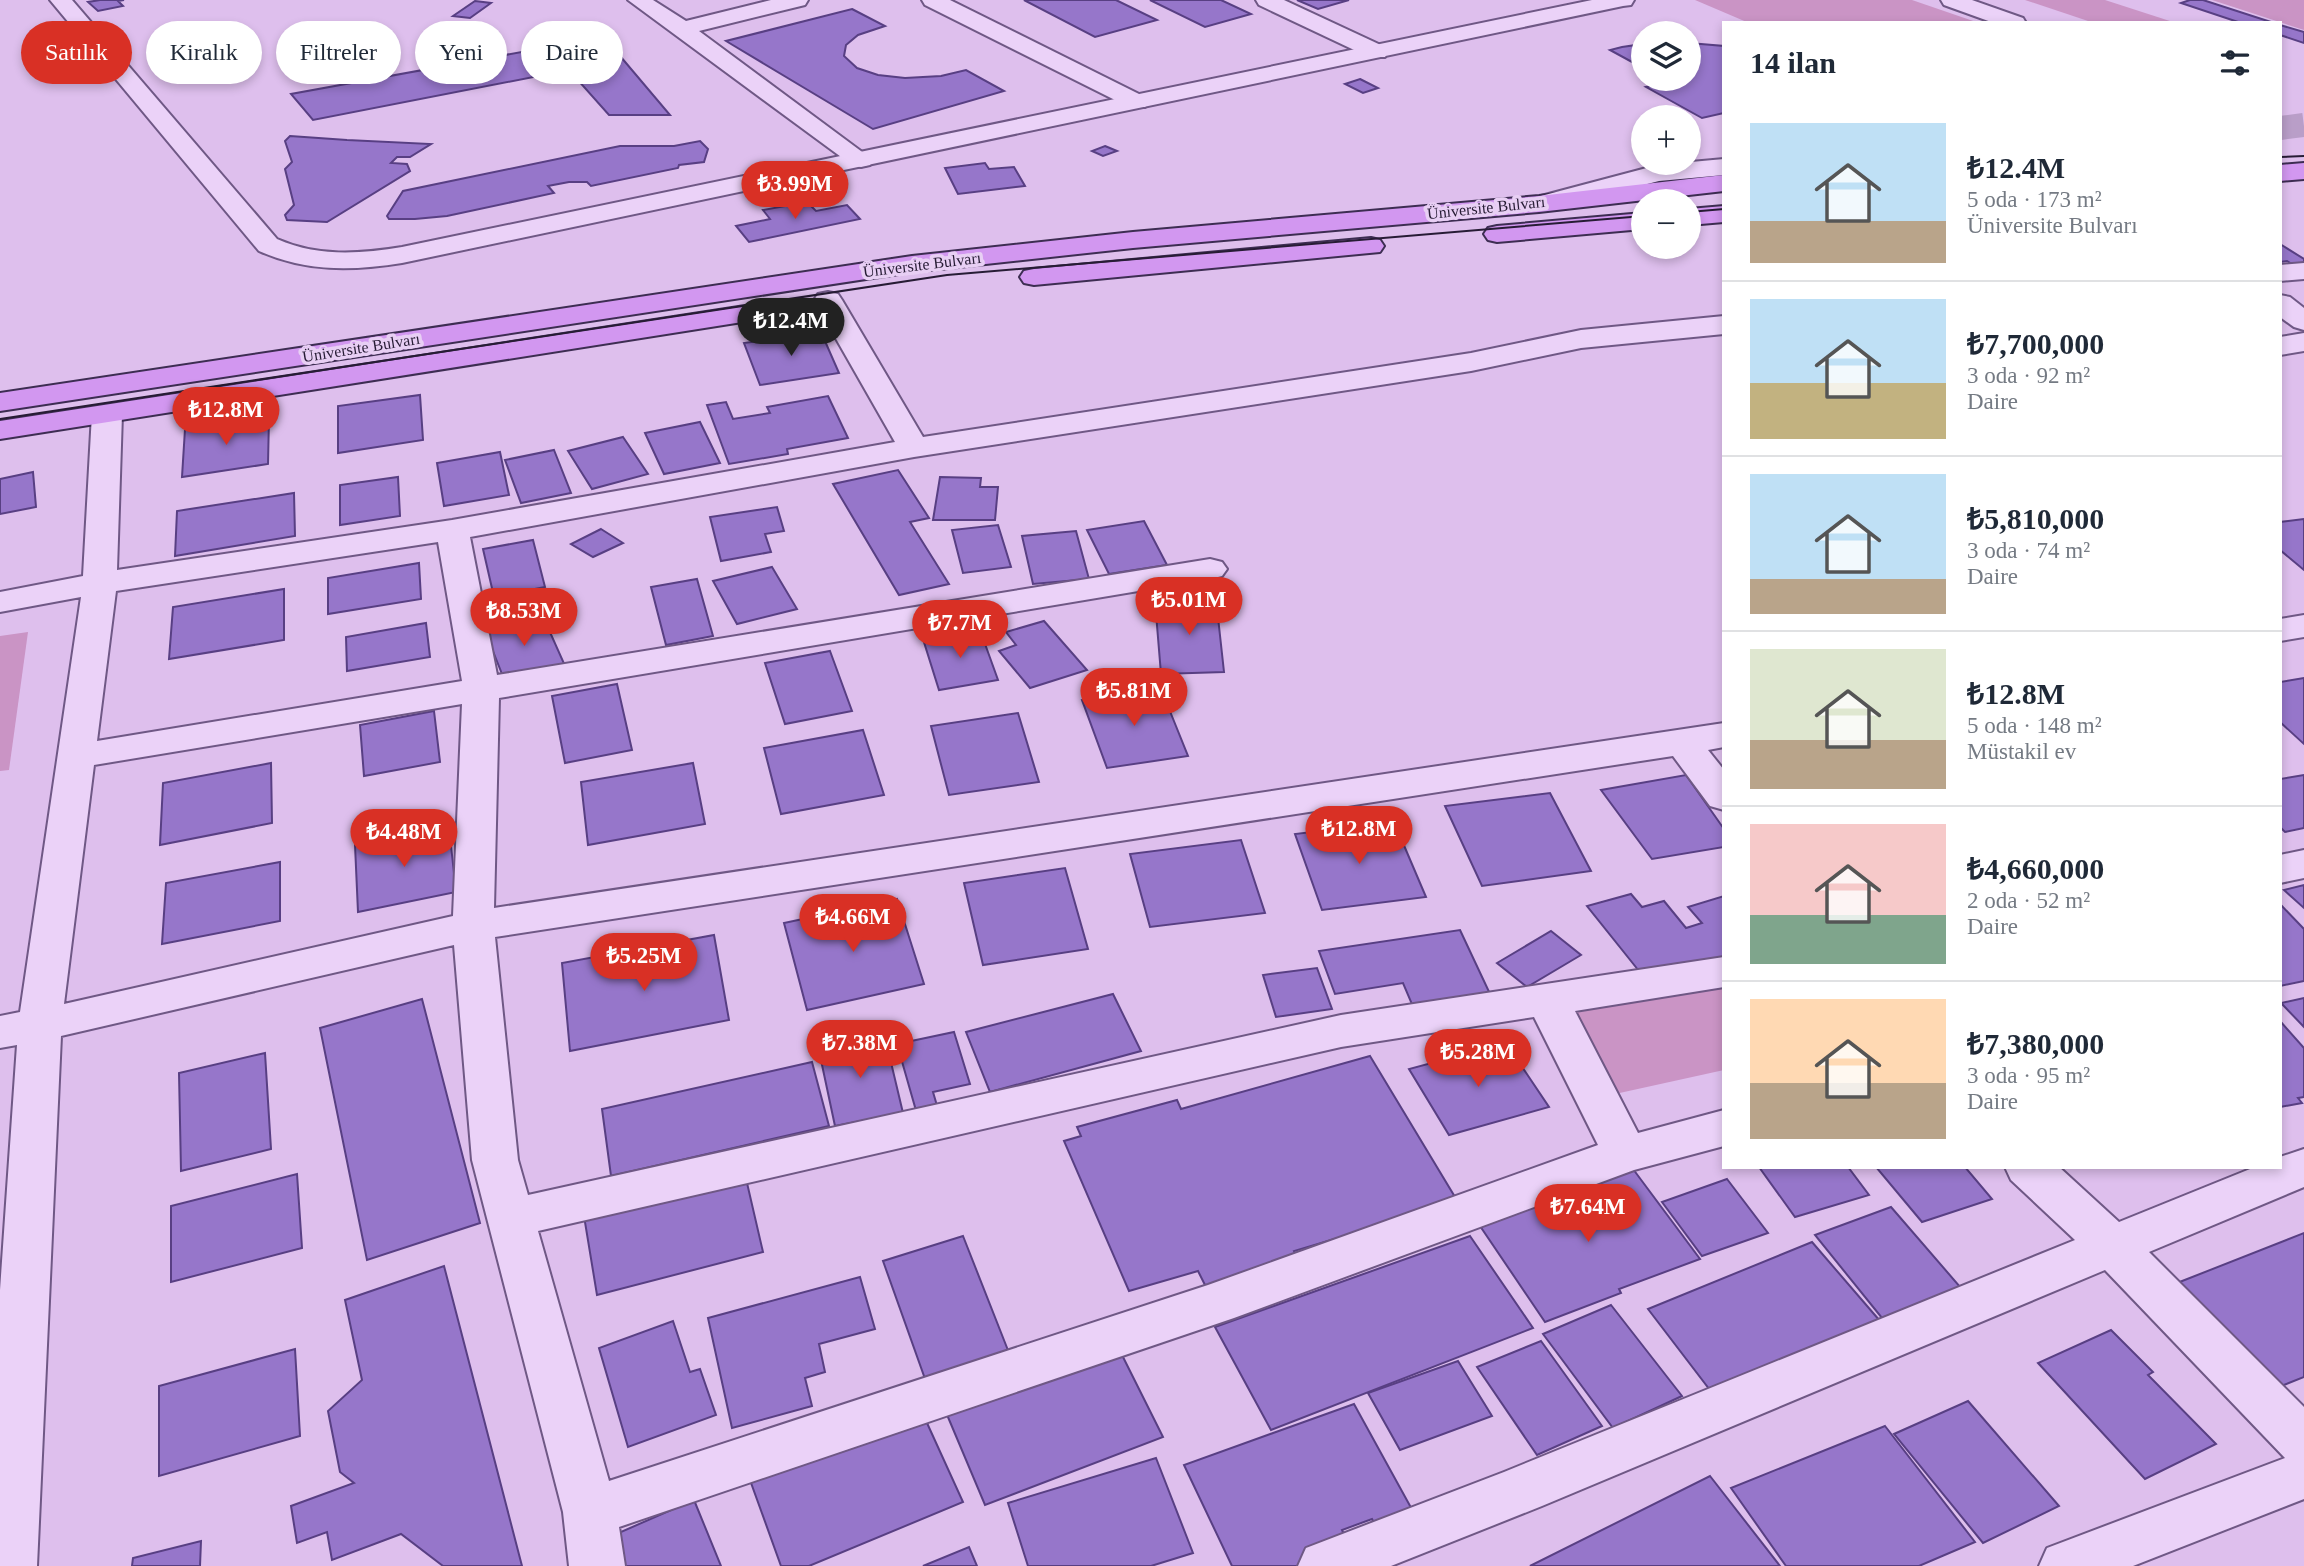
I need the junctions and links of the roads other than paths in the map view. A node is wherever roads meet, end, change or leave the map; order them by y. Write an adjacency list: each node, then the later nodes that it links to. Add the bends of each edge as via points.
1 (61, 0): 12 (street, via 268,245 296,257 335,262 380,259)
2 (639, 0): 9 (street)
3 (797, 0): 9 (street)
4 (933, 0): 11 (street)
5 (1267, 0): 10 (street)
6 (1623, 0): 10 (street)
7 (1952, 0): 8 (street)
8 (2010, 21)
9 (682, 29): 12 (street)
10 (1377, 52): 11 (street)
11 (1137, 102): 12 (street)
12 (861, 160)
13 (1722, 167): 17 (street, via 1658,173)
14 (2304, 171): 15 (main road)
15 (2282, 173)
16 (1722, 183): 17 (main road, Üniversite Bulvarı)
17 (1550, 201): 31 (main road, Üniversite Bulvarı, via 912,264)
18 (1722, 215): 19 (main road)
19 (1701, 216)
20 (1631, 222): 23 (main road, Üniversite Bulvarı)
21 (2304, 271): 22 (street)
22 (2282, 274)
23 (1005, 281)
24 (910, 291): 25 (main road, Üniversite Bulvarı)
25 (828, 300): 32 (main road, Üniversite Bulvarı); 34 (street)
26 (2282, 304): 27 (street)
27 (2304, 321)
28 (1722, 325): 34 (street, via 1581,339 1471,362)
29 (2304, 342): 30 (street)
30 (2282, 346)
31 (0, 402)
32 (107, 414): 33 (main road, Üniversite Bulvarı); 37 (street)
33 (0, 430)
34 (914, 448): 35 (street)
35 (452, 530): 37 (street); 41 (street)
36 (1210, 569): 41 (street)
37 (100, 583): 38 (street); 44 (street)
38 (0, 602)
39 (2304, 626): 40 (street)
40 (2282, 630)
41 (481, 688): 44 (street); 48 (street)
42 (1722, 735): 43 (street)
43 (1683, 743): 45 (street); 48 (street)
44 (76, 756): 51 (street)
45 (1722, 794)
46 (2304, 864): 47 (street)
47 (2282, 869)
48 (473, 926): 51 (street); 56 (street, via 495,1160)
49 (1722, 972): 50 (street)
50 (1547, 999): 53 (street); 56 (street, via 1341,1031)
51 (20, 1028): 58 (street)
52 (1722, 1129): 53 (street)
53 (1626, 1154): 60 (street, via 1216,1303)
54 (2304, 1167): 57 (street)
55 (2030, 1169): 57 (street)
56 (511, 1218): 60 (street)
57 (2111, 1245): 59 (street); 63 (street)
58 (11, 1321): 61 (street)
59 (2299, 1476): 64 (street)
60 (590, 1512): 62 (street)
61 (9, 1566)
62 (597, 1566)
63 (1326, 1566)
64 (2067, 1566)

